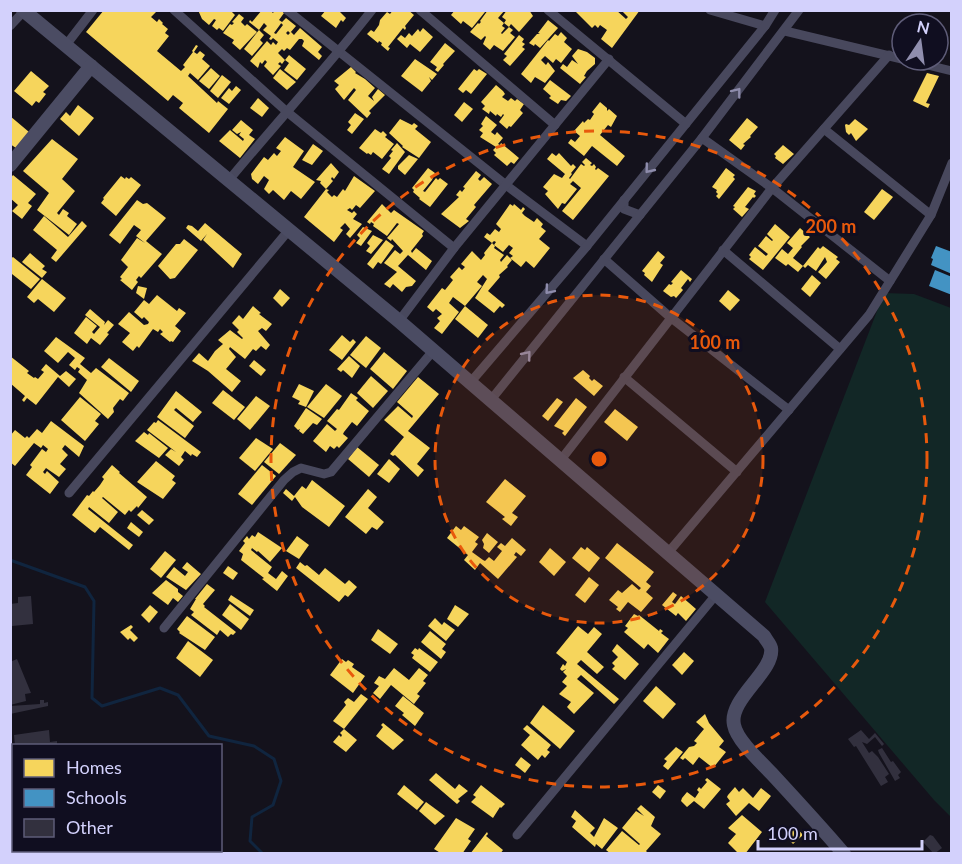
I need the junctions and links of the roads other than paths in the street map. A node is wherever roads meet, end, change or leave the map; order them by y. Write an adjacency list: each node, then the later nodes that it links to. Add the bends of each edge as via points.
1 (93, 10): 14 (street)
2 (174, 10): 19 (street)
3 (288, 10): 15 (street)
4 (372, 10): 15 (street)
5 (420, 10): 21 (street)
6 (549, 10): 17 (street)
7 (710, 10): 12 (street)
8 (775, 10): 12 (street)
9 (799, 10): 13 (street)
10 (30, 13): 11 (street); 14 (street)
11 (10, 26)
12 (765, 26): 20 (street)
13 (785, 31): 16 (street); 23 (street, one-way to 13)
14 (66, 45): 18 (street)
15 (340, 52): 19 (street); 27 (street)
16 (889, 55): 22 (street)
17 (609, 59): 20 (street); 21 (street)
18 (91, 66): 25 (street); 26 (street)
19 (286, 111): 26 (street); 34 (street)
20 (686, 124): 29 (street, one-way to 29)
21 (555, 125): 27 (street)
22 (824, 129): 28 (street); 31 (street)
23 (702, 138): 28 (street); 30 (street)
24 (951, 163): 31 (street)
25 (10, 165)
26 (229, 180): 32 (street)
27 (506, 185): 33 (street); 34 (street)
28 (772, 188): 35 (street); 37 (street)
29 (624, 200): 30 (street, via 624,209); 33 (street)
30 (640, 215): 36 (street)
31 (931, 215): 37 (street)
32 (289, 230): 39 (street); 48 (street)
33 (587, 246): 43 (street, one-way to 43)
34 (454, 248): 39 (street)
35 (723, 250): 38 (street); 40 (street)
36 (604, 259): 38 (street); 44 (street, one-way to 36)
37 (890, 281): 40 (street, via 869,315)
38 (670, 317): 42 (street); 45 (street)
39 (399, 321): 41 (street)
40 (840, 349): 45 (street)
41 (433, 351): 43 (street); 51 (street, via 332,472 324,474 301,468 284,480)
42 (624, 377): 46 (street); 47 (street)
43 (470, 384): 44 (street)
44 (490, 401): 46 (street)
45 (789, 410): 47 (street)
46 (560, 461): 49 (street)
47 (737, 472): 49 (street)
48 (69, 493)
49 (667, 554): 50 (street)
50 (716, 596): 52 (street); 53 (street, via 771,646 761,674 734,712 734,727)
51 (164, 627)
52 (517, 835)
53 (844, 854)

